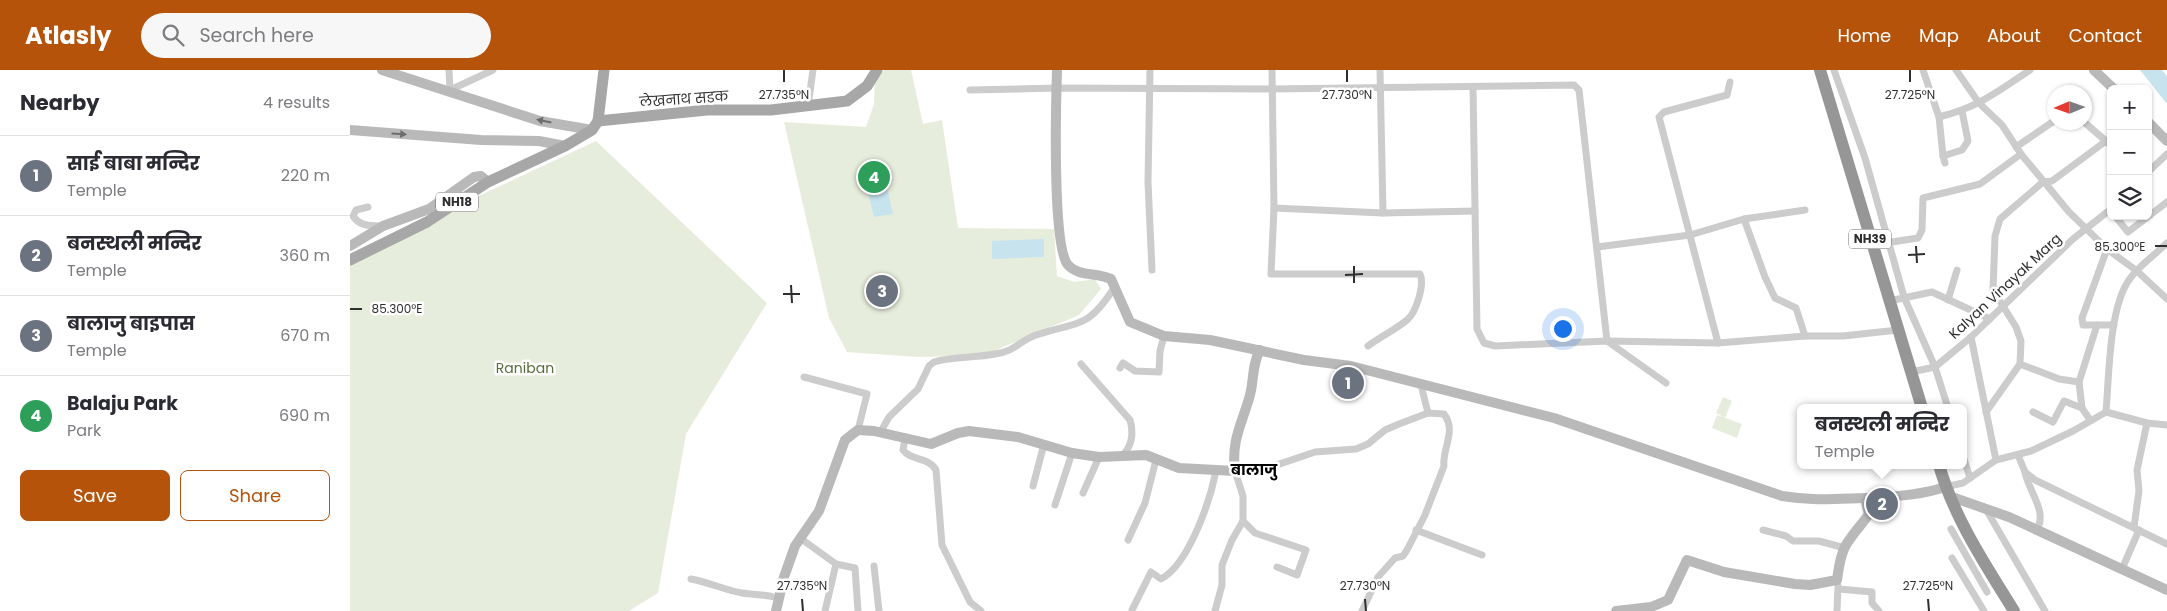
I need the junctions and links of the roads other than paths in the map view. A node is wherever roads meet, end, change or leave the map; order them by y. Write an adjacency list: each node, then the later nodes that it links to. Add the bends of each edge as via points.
1 (382, 70): 26 (street)
2 (449, 70): 26 (street)
3 (493, 70): 26 (street)
4 (604, 70): 32 (main road)
5 (813, 70): 29 (street)
6 (877, 70): 29 (main road, लेखनाथ सडक, via 867,86 848,101)
7 (1058, 70): 23 (street)
8 (1150, 70): 24 (street)
9 (1272, 70): 25 (street)
10 (1380, 70): 21 (street)
11 (1820, 70): 63 (highway, NH39)
12 (1834, 70): 61 (street)
13 (1923, 70): 31 (street)
14 (1956, 70): 28 (street)
15 (1961, 70): 16 (street)
16 (1966, 70)
17 (2030, 70): 28 (street, via 2000,93)
18 (2094, 70): 20 (street)
19 (1730, 82): 60 (street, via 1727,94 1664,112 1659,117)
20 (2110, 85)
21 (1380, 87): 22 (street); 25 (street); 53 (street)
22 (1473, 87): 51 (street); 65 (street, via 1574,85 1580,90)
23 (1057, 88): 24 (street); 27 (street); 71 (street, via 1057,204 1064,260 1076,271 1111,279)
24 (1150, 89): 25 (street); 68 (street, via 1148,182)
25 (1271, 89): 49 (street)
26 (450, 90): 32 (street, one-way to 26, via 540,121)
27 (970, 90)
28 (1979, 103): 30 (street); 41 (street, via 2002,124)
29 (808, 106): 32 (main road, लेखनाथ सडक, via 696,111)
30 (1962, 111): 31 (street); 31 (street, via 1968,141 1962,150 1944,160)
31 (1939, 117)
32 (595, 125): 40 (main road, NH18)
33 (2047, 126): 41 (street)
34 (2152, 126): 37 (street)
35 (2092, 129): 38 (street)
36 (350, 130): 40 (street, one-way to 40, via 539,141)
37 (2167, 141)
38 (2107, 143)
39 (2107, 145): 46 (street)
40 (565, 146): 45 (main road, NH18)
41 (2016, 147): 42 (street)
42 (2021, 154): 46 (street); 61 (street, via 1980,184 1923,198 1920,236)
43 (2167, 154): 44 (street)
44 (2152, 168)
45 (488, 182): 58 (street, via 481,176 474,177 429,209); 67 (main road, NH18, via 427,222)
46 (2044, 182): 59 (street); 76 (street, via 2000,219 1993,253 1993,290)
47 (2167, 202): 54 (street)
48 (368, 207): 58 (street, via 356,210 353,216 364,225)
49 (1274, 208): 53 (street); 86 (street, via 1271,274 1420,274 1423,287 1409,319)
50 (1804, 210): 55 (street)
51 (1475, 211): 53 (street); 84 (street, via 1477,329 1484,342 1495,346)
52 (2107, 212): 59 (street, Kalyan Vinayak Marg)
53 (1383, 213)
54 (2152, 214)
55 (1744, 219): 60 (street); 82 (street, via 1775,298 1796,308)
56 (2118, 220): 57 (street, via 2128,232)
57 (2144, 220)
58 (383, 226): 64 (street)
59 (2086, 229): 66 (street); 76 (street, Kalyan Vinayak Marg)
60 (1690, 235): 65 (street); 85 (street)
61 (1890, 241): 63 (street); 72 (street)
62 (2167, 243): 70 (street)
63 (1872, 245): 75 (highway, NH39)
64 (350, 246)
65 (1597, 247): 84 (street)
66 (2107, 249): 70 (street); 78 (street, via 2082,318 2083,324)
67 (350, 260)
68 (1152, 270)
69 (1957, 270): 74 (street)
70 (2137, 271): 73 (street); 79 (street, via 2123,292)
71 (1114, 288): 81 (street, via 1130,322); 108 (street, via 1104,304 1080,323 1034,336 1010,351 934,362 918,389 888,417)
72 (1904, 298): 74 (street, via 1927,292); 75 (street); 90 (street)
73 (2167, 299)
74 (1948, 300): 77 (street)
75 (1889, 301): 80 (highway, NH39)
76 (2004, 306): 77 (street, Kalyan Vinayak Marg); 89 (street, via 2021,341)
77 (1990, 320): 83 (street, Kalyan Vinayak Marg)
78 (2097, 325): 79 (street); 94 (street)
79 (2114, 325): 102 (street)
80 (1898, 330): 82 (street); 92 (highway, NH39)
81 (1164, 336): 87 (street, via 1210,340); 91 (street, via 1160,372 1135,371 1123,362)
82 (1805, 336): 85 (street)
83 (1971, 337): 90 (street, Kalyan Vinayak Marg); 100 (street)
84 (1607, 341): 85 (street); 95 (street)
85 (1718, 343)
86 (1368, 346)
87 (1260, 350): 96 (street, via 1351,366); 120 (street, via 1254,360 1250,396 1236,431 1233,449)
88 (1081, 364): 114 (street, via 1130,420 1133,432 1129,449)
89 (2020, 364): 94 (street, via 2059,379); 100 (street)
90 (1935, 367): 92 (street, Kalyan Vinayak Marg); 98 (street)
91 (1120, 368)
92 (1911, 372): 97 (highway, NH39)
93 (804, 377): 107 (street, via 867,394)
94 (2079, 382): 99 (street)
95 (1666, 383)
96 (1421, 385): 103 (street); 126 (street, via 1554,418 1782,496 1816,501)
97 (1921, 404)
98 (1947, 404)
99 (2082, 408): 101 (street, via 2064,401 2053,422); 104 (street)
100 (1986, 412): 116 (street)
101 (2033, 412)
102 (2106, 412): 104 (street); 105 (street)
103 (1428, 414): 120 (street, via 1385,430 1362,447 1315,452 1268,468); 132 (street, via 1444,414 1450,422 1450,433 1442,458 1442,473)
104 (2090, 420): 112 (street)
105 (2147, 423): 106 (street); 130 (street, via 2137,470)
106 (2167, 425)
107 (858, 430): 108 (street); 135 (street, via 845,440 819,511)
108 (880, 433): 109 (street)
109 (905, 438): 110 (street, via 931,444 969,431); 150 (street, via 903,450 906,454 925,460 936,470 942,545)
110 (1044, 444): 111 (street); 123 (street)
111 (1072, 453): 113 (street); 127 (street)
112 (2018, 455): 116 (street); 121 (street)
113 (1099, 457): 114 (street); 124 (street)
114 (1120, 458): 115 (street, via 1140,455)
115 (1156, 460): 119 (street, via 1180,468); 136 (street, via 1145,503)
116 (1996, 460): 122 (street)
117 (1940, 469): 125 (highway)
118 (1967, 469): 122 (street)
119 (1216, 470): 120 (street); 151 (street, via 1208,504 1178,566 1161,579 1151,572)
120 (1235, 471): 129 (street, via 1243,496)
121 (2024, 472): 130 (street, via 2082,504); 134 (street, via 2040,509 2040,525)
122 (1970, 478): 125 (street)
123 (1033, 486)
124 (1083, 492)
125 (1947, 492): 126 (street); 128 (street); 162 (highway, via 1962,524)
126 (1865, 498): 138 (street, via 1869,514)
127 (1055, 505)
128 (1987, 511): 134 (street); 163 (street)
129 (1243, 521): 143 (street, via 1255,533 1306,550 1297,575); 156 (street, via 1222,566 1222,585)
130 (2137, 528): 137 (street); 144 (street)
131 (1950, 529): 148 (street)
132 (1416, 530): 139 (street); 157 (street, via 1403,556 1395,558 1378,576)
133 (1763, 530): 138 (street, via 1793,541 1819,541)
134 (2036, 530): 144 (street)
135 (800, 538): 141 (street); 149 (street)
136 (1128, 540)
137 (2167, 544)
138 (1845, 548): 146 (street, via 1840,559)
139 (1482, 555)
140 (1952, 558): 161 (street)
141 (836, 564): 153 (street); 154 (street, via 855,568)
142 (874, 566): 155 (street)
143 (1277, 568)
144 (2122, 569): 147 (street)
145 (691, 579): 149 (street, via 740,593)
146 (1838, 585): 158 (street, via 1795,584 1724,572 1687,560 1668,600 1651,607); 159 (street); 160 (street, via 1872,592 1872,603)
147 (2167, 590)
148 (1987, 592)
149 (778, 598): 152 (street)
150 (974, 610)
151 (1132, 610)
152 (776, 611)
153 (825, 611)
154 (858, 611)
155 (878, 611)
156 (1215, 611)
157 (1362, 611)
158 (1616, 611)
159 (1837, 611)
160 (1879, 611)
161 (1984, 611)
162 (2014, 611)
163 (2045, 611)

